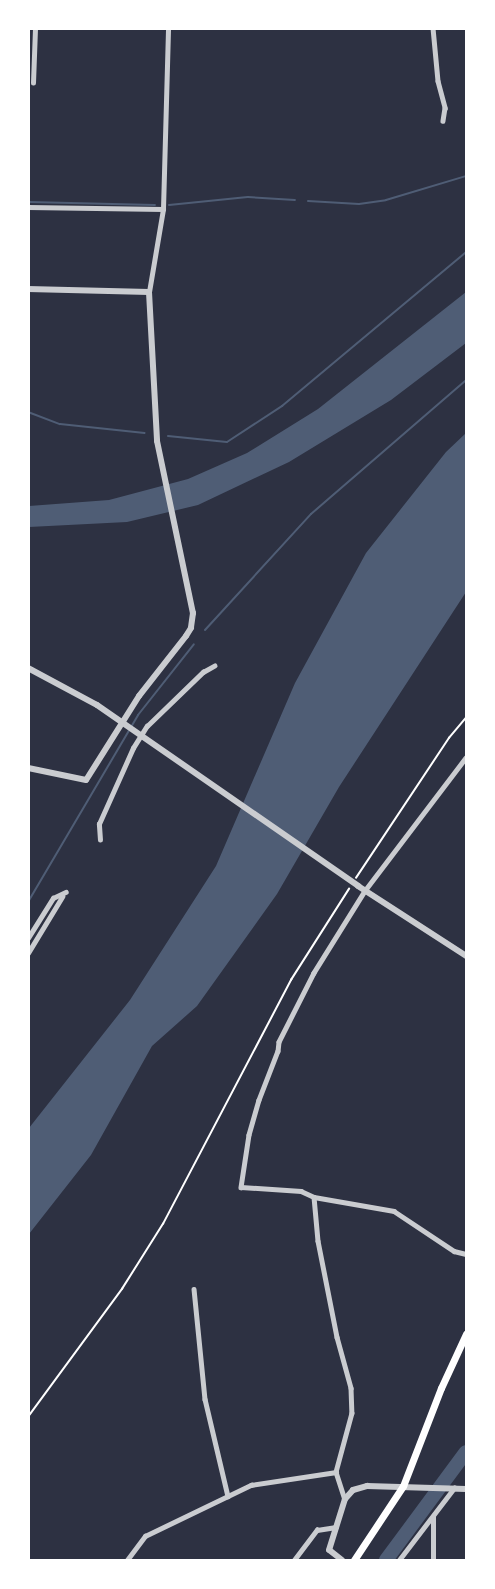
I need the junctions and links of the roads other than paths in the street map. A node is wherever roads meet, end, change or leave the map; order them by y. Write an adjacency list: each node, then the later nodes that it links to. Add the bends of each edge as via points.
1 (35, 28): 4 (street)
2 (168, 28): 7 (street)
3 (434, 28): 5 (street, via 438,81 445,108)
4 (33, 83)
5 (443, 121)
6 (28, 207): 7 (street)
7 (163, 209): 9 (street)
8 (28, 289): 9 (street)
9 (149, 292): 13 (street, via 155,423 192,606 191,628 139,696 86,780)
10 (214, 666): 14 (street, via 147,726 99,824)
11 (28, 668): 15 (street, via 97,705)
12 (466, 758): 15 (street)
13 (28, 768)
14 (100, 840)
15 (365, 891): 20 (street); 21 (street, via 314,974 279,1042 249,1135 241,1187 301,1191)
16 (66, 892): 18 (street, via 53,898)
17 (62, 897): 19 (street)
18 (28, 938)
19 (28, 953)
20 (466, 956)
21 (314, 1197): 22 (street, via 394,1211 454,1251); 25 (street, via 322,1262 351,1388 352,1413)
22 (466, 1254)
23 (194, 1288): 29 (street, via 205,1399)
24 (466, 1334): 26 (main road)
25 (336, 1472): 29 (street, via 251,1485); 30 (street)
26 (404, 1486): 27 (street); 30 (street, via 367,1486 353,1490); 36 (main road)
27 (452, 1488): 28 (street); 31 (street)
28 (466, 1489)
29 (228, 1496): 33 (street, via 146,1536)
30 (345, 1499): 32 (street)
31 (433, 1516): 37 (street); 38 (street)
32 (336, 1527): 34 (street, via 317,1530); 35 (street, via 329,1550)
33 (127, 1560)
34 (294, 1560)
35 (342, 1560)
36 (354, 1560)
37 (399, 1560)
38 (433, 1560)

